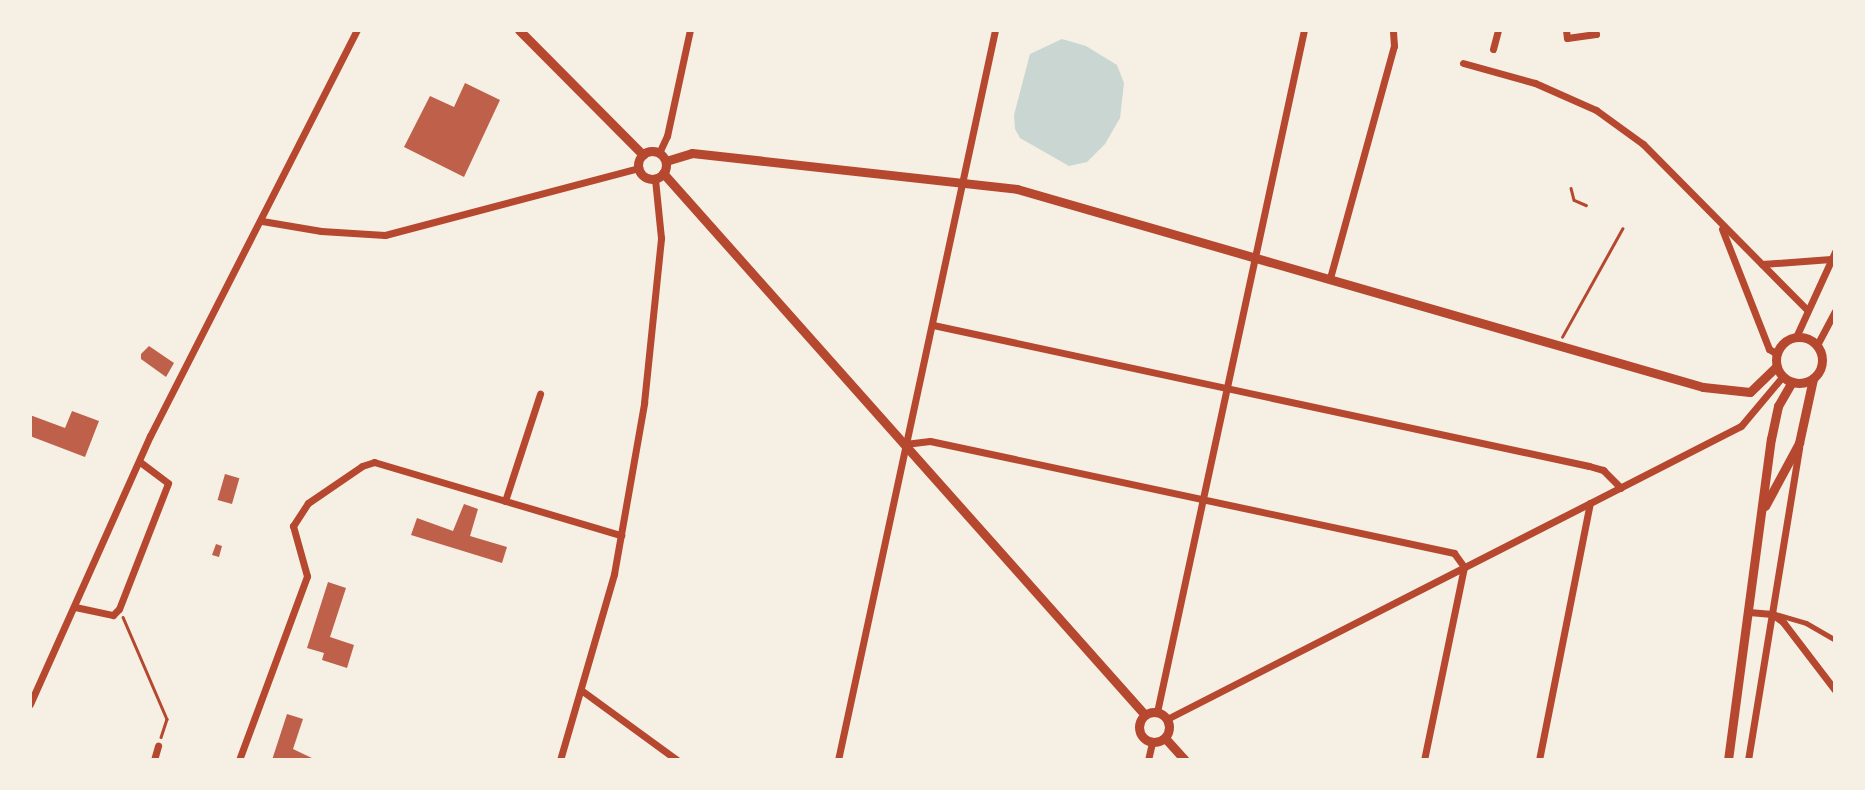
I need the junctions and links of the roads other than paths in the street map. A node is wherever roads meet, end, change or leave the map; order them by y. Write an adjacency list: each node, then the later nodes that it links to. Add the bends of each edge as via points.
1 (357, 30): 18 (street)
2 (519, 30): 13 (street)
3 (690, 30): 12 (street, via 667,136)
4 (995, 30): 17 (street)
5 (1304, 30): 21 (street)
6 (1393, 30): 23 (street, via 1394,46)
7 (1498, 30): 10 (street)
8 (1566, 30): 9 (street, via 1567,37 1595,34)
9 (1595, 30)
10 (1493, 49)
11 (1463, 63): 19 (street, via 1535,83 1596,110 1643,144)
12 (659, 153): 13 (street); 14 (street)
13 (643, 155): 15 (street)
14 (666, 161): 16 (street); 17 (street, via 692,153)
15 (639, 168): 16 (street, via 643,175); 18 (street, via 385,234 321,231)
16 (659, 176): 36 (street); 43 (street, via 661,238 643,403)
17 (964, 182): 21 (street, via 1048,195); 26 (street)
18 (262, 221): 37 (street)
19 (1721, 225): 22 (street); 29 (street, via 1769,349)
20 (1833, 255): 22 (street); 24 (street)
21 (1256, 256): 23 (street); 33 (street)
22 (1762, 264): 24 (street)
23 (1330, 278): 30 (street, via 1736,394 1750,393)
24 (1806, 309): 27 (street)
25 (1835, 311): 28 (street)
26 (933, 325): 33 (street); 36 (street)
27 (1796, 337): 28 (street); 29 (street, via 1782,344)
28 (1817, 345): 32 (street, via 1822,359)
29 (1777, 354): 30 (street)
30 (1777, 366): 31 (street)
31 (1787, 379): 32 (street); 38 (street, via 1741,426); 42 (street, via 1778,406)
32 (1812, 379): 35 (street)
33 (1228, 390): 38 (street, via 1589,466 1603,470); 39 (street)
34 (540, 394): 40 (street)
35 (1799, 443): 42 (street); 47 (street)
36 (905, 444): 39 (street, via 930,441); 53 (street); 62 (street, via 905,461)
37 (139, 461): 45 (street); 45 (street, via 168,483 119,609 113,615)
38 (1621, 488): 41 (street)
39 (1205, 498): 44 (street, via 1454,553); 52 (street)
40 (505, 501): 43 (street); 59 (street, via 374,462 308,503 293,526 307,576)
41 (1590, 503): 44 (street); 66 (street)
42 (1762, 514): 46 (street)
43 (621, 535): 49 (street)
44 (1464, 567): 54 (street); 65 (street)
45 (75, 607): 51 (street)
46 (1749, 612): 47 (street); 67 (street)
47 (1772, 614): 48 (street, via 1807,623); 50 (street); 68 (street)
48 (1835, 640)
49 (582, 690): 60 (street); 61 (street)
50 (1835, 690)
51 (30, 704)
52 (1157, 712): 53 (street); 54 (street)
53 (1145, 715): 56 (street, via 1139,728)
54 (1167, 719): 55 (street, via 1170,729)
55 (1165, 738): 56 (street); 64 (street)
56 (1152, 742): 63 (street)
57 (158, 746): 58 (street)
58 (154, 760)
59 (239, 760)
60 (560, 760)
61 (677, 760)
62 (838, 760)
63 (1148, 760)
64 (1185, 760)
65 (1424, 760)
66 (1539, 760)
67 (1728, 760)
68 (1748, 760)

